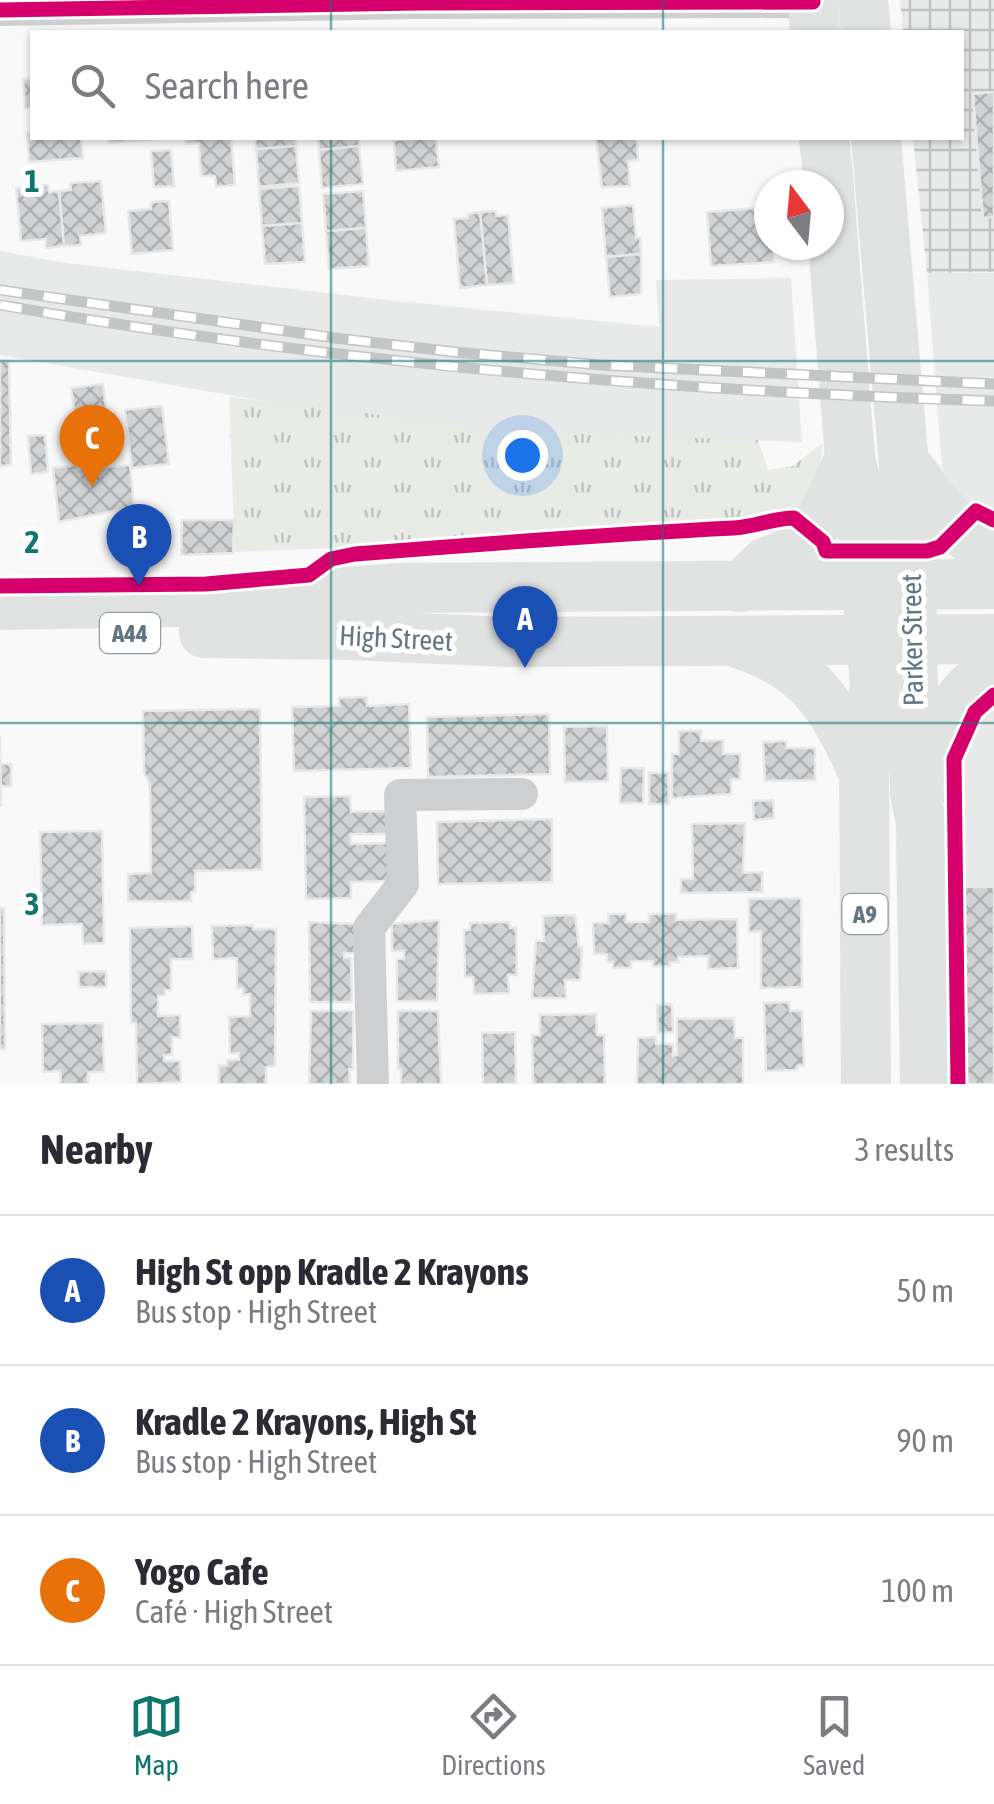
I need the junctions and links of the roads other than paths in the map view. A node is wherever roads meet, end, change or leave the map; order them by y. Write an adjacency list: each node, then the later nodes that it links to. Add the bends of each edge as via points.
1 (863, 0): 6 (highway)
2 (418, 1): 3 (street); 5 (street)
3 (40, 5): 4 (street)
4 (0, 10)
5 (814, 12)
6 (866, 30)
7 (824, 140): 9 (highway, Parker Street / A9)
8 (876, 140): 12 (highway, Parker Street / A9)
9 (827, 170)
10 (835, 260): 11 (highway, Parker Street / A9)
11 (850, 450): 15 (highway, Parker Street / A9); 16 (highway, via 811,532)
12 (903, 451): 13 (highway, via 958,529); 15 (highway, Parker Street / A9)
13 (994, 556)
14 (994, 584): 15 (highway, A44)
15 (889, 585): 16 (highway, High Street / A44); 19 (highway, Parker Street / A9)
16 (740, 586): 17 (highway, High Street / A44, via 400,588 229,602)
17 (0, 605)
18 (0, 634): 21 (highway, High Street / A44)
19 (893, 639): 20 (highway, A44); 21 (highway, High Street / A44); 23 (highway, Parker Street / A9, via 875,686); 25 (highway, Parker Street / A9)
20 (994, 639)
21 (732, 642): 23 (highway, via 778,659 819,692)
22 (994, 670): 25 (highway, via 968,686 951,712)
23 (864, 774): 27 (highway, Parker Street / A9)
24 (522, 794): 26 (street, via 400,795 404,884 369,928)
25 (920, 823): 28 (highway, Parker Street / A9)
26 (373, 1084)
27 (866, 1084)
28 (925, 1084)

